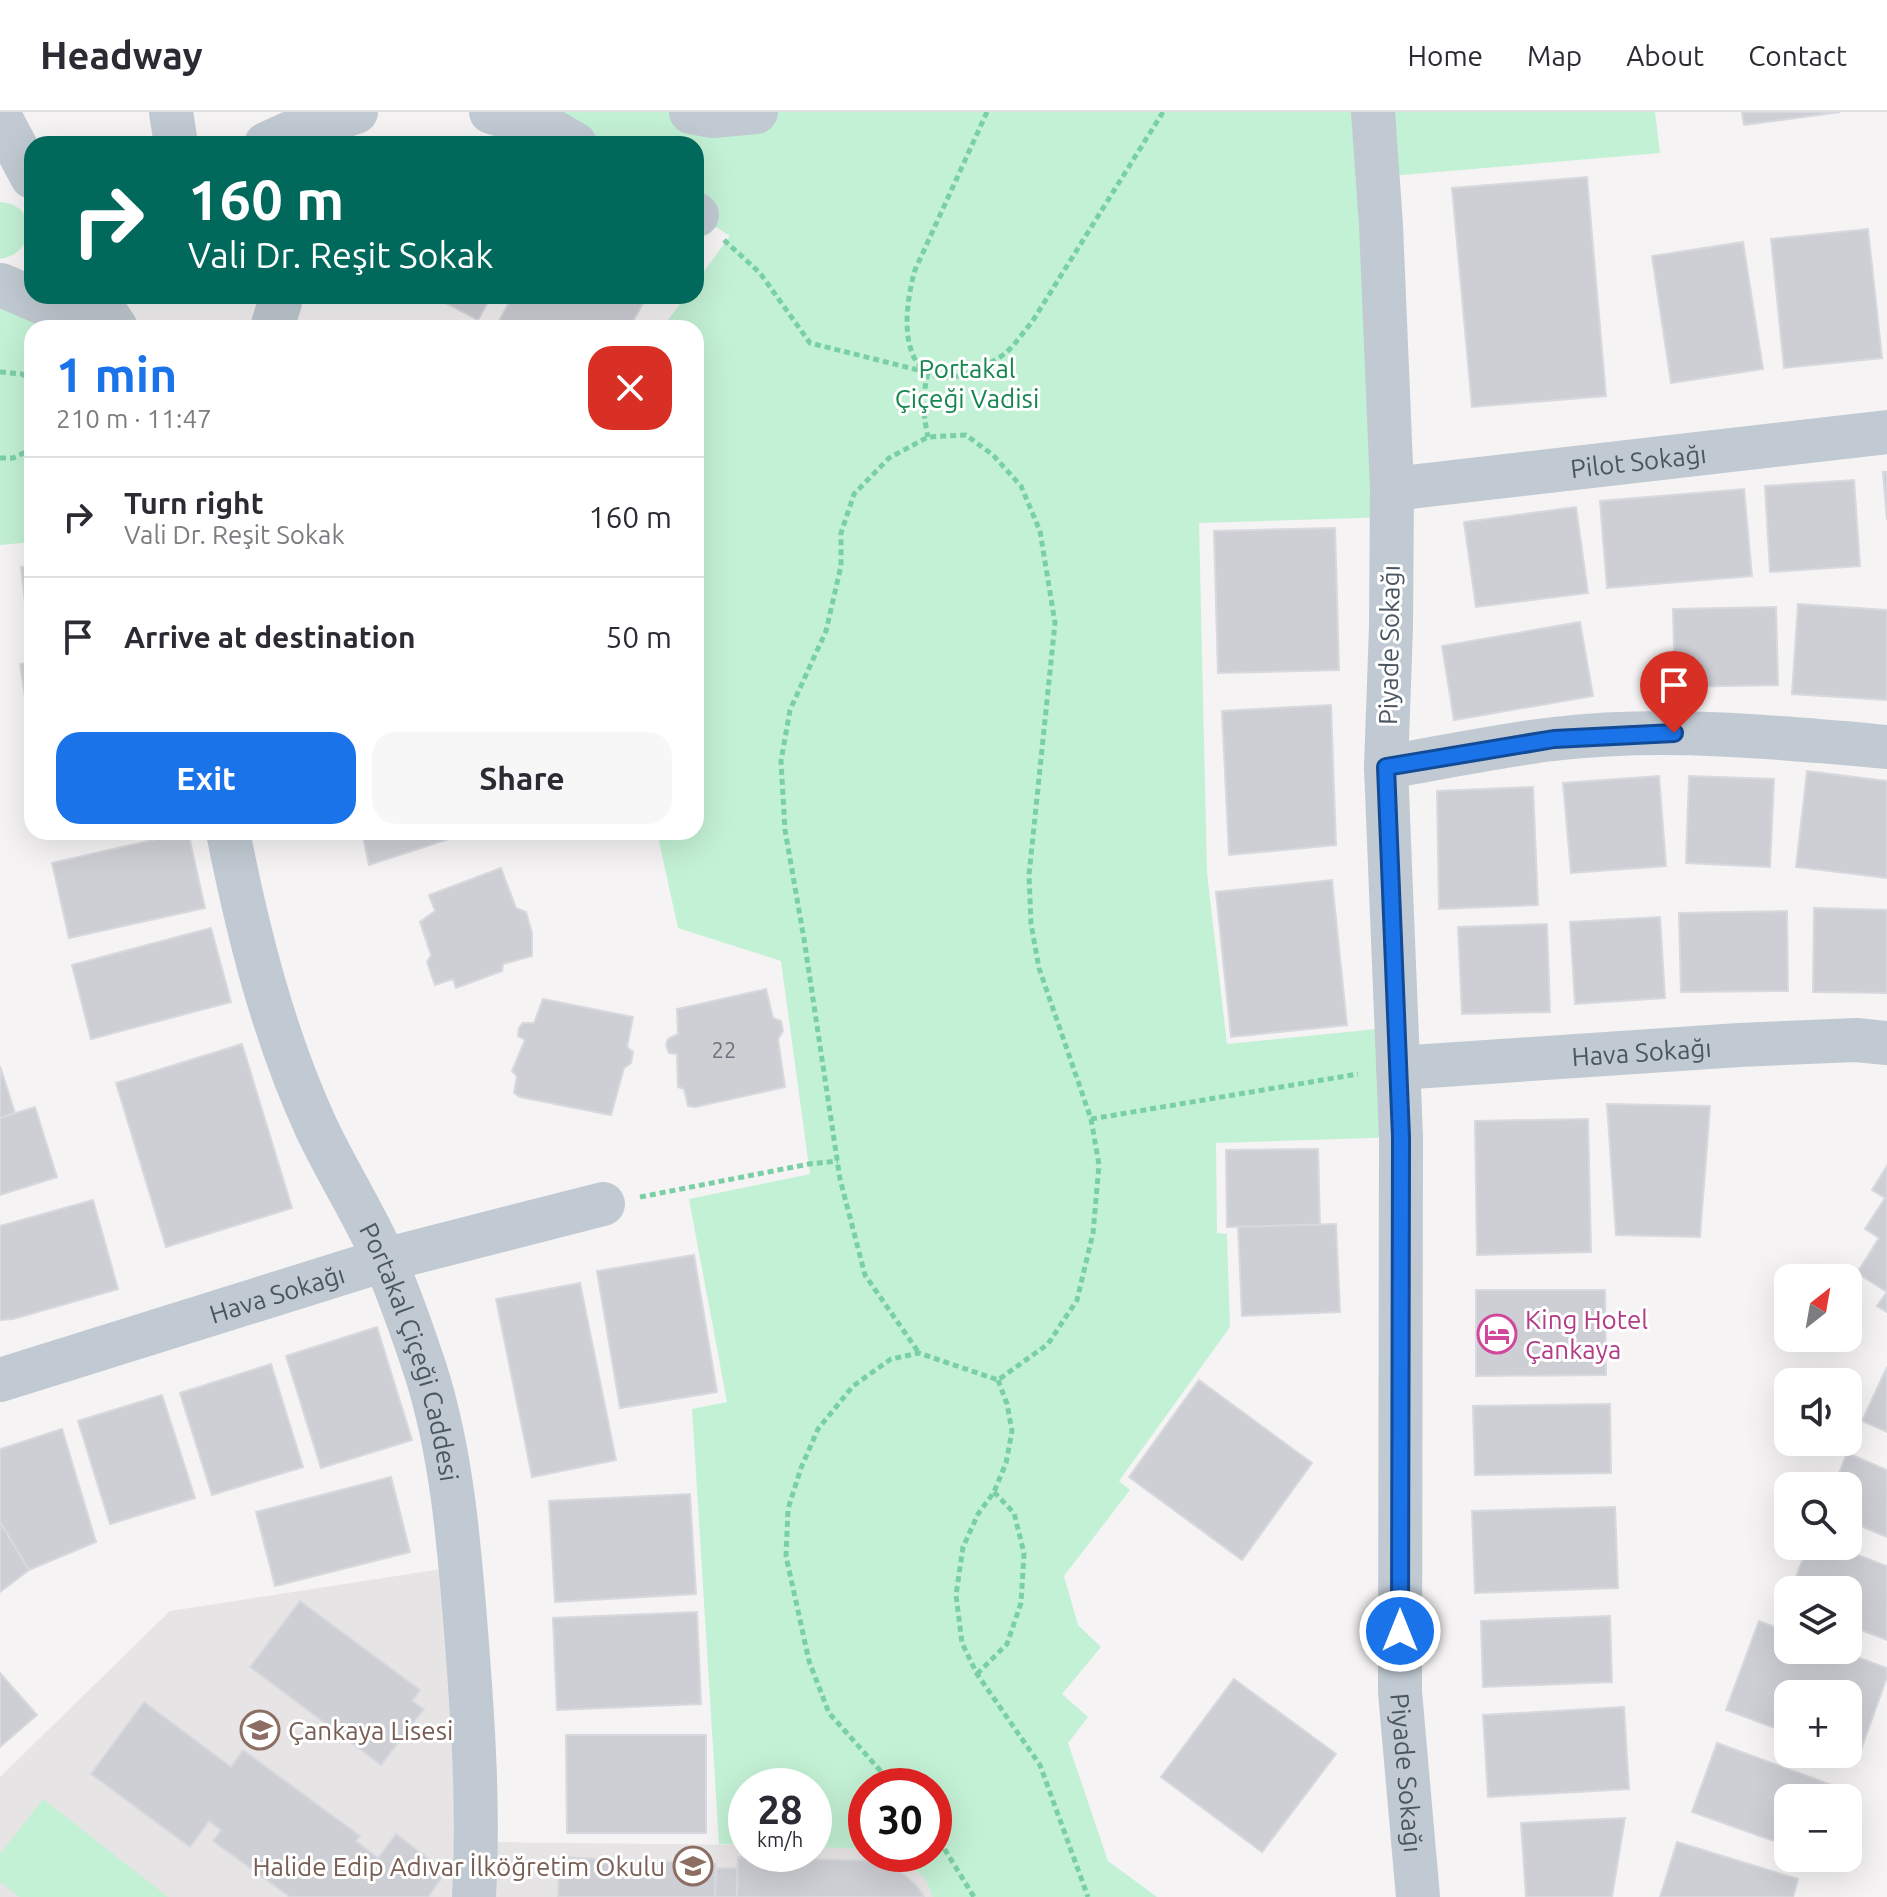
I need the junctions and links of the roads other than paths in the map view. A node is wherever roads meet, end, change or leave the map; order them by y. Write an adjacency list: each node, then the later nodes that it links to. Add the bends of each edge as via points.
1 (171, 112): 8 (street)
2 (491, 112): 10 (street)
3 (691, 112): 4 (street)
4 (756, 112)
5 (1373, 112): 17 (street, Piyade Sokağı)
6 (335, 116): 9 (street)
7 (0, 117): 11 (street)
8 (175, 136)
9 (283, 136)
10 (561, 136)
11 (24, 162)
12 (0, 176): 13 (street)
13 (24, 183)
14 (49, 304): 15 (street)
15 (73, 320)
16 (1887, 432): 17 (street, Pilot Sokağı)
17 (1392, 489): 19 (street, Piyade Sokağı)
18 (1887, 747): 19 (street, via 1674,733 1554,739)
19 (1386, 767): 22 (street, Piyade Sokağı)
20 (230, 840): 24 (street, Portakal Çiçeği Caddesi, via 254,954 282,1040 315,1125)
21 (1887, 1043): 22 (street, Hava Sokağı, via 1739,1045)
22 (1398, 1068): 27 (street, Piyade Sokağı, via 1400,1692)
23 (603, 1204): 24 (street, Hava Sokağı)
24 (384, 1260): 25 (street, Hava Sokağı); 26 (street, Portakal Çiçeği Caddesi, via 425,1370 461,1566 477,1813)
25 (0, 1380)
26 (474, 1897)
27 (1418, 1897)

